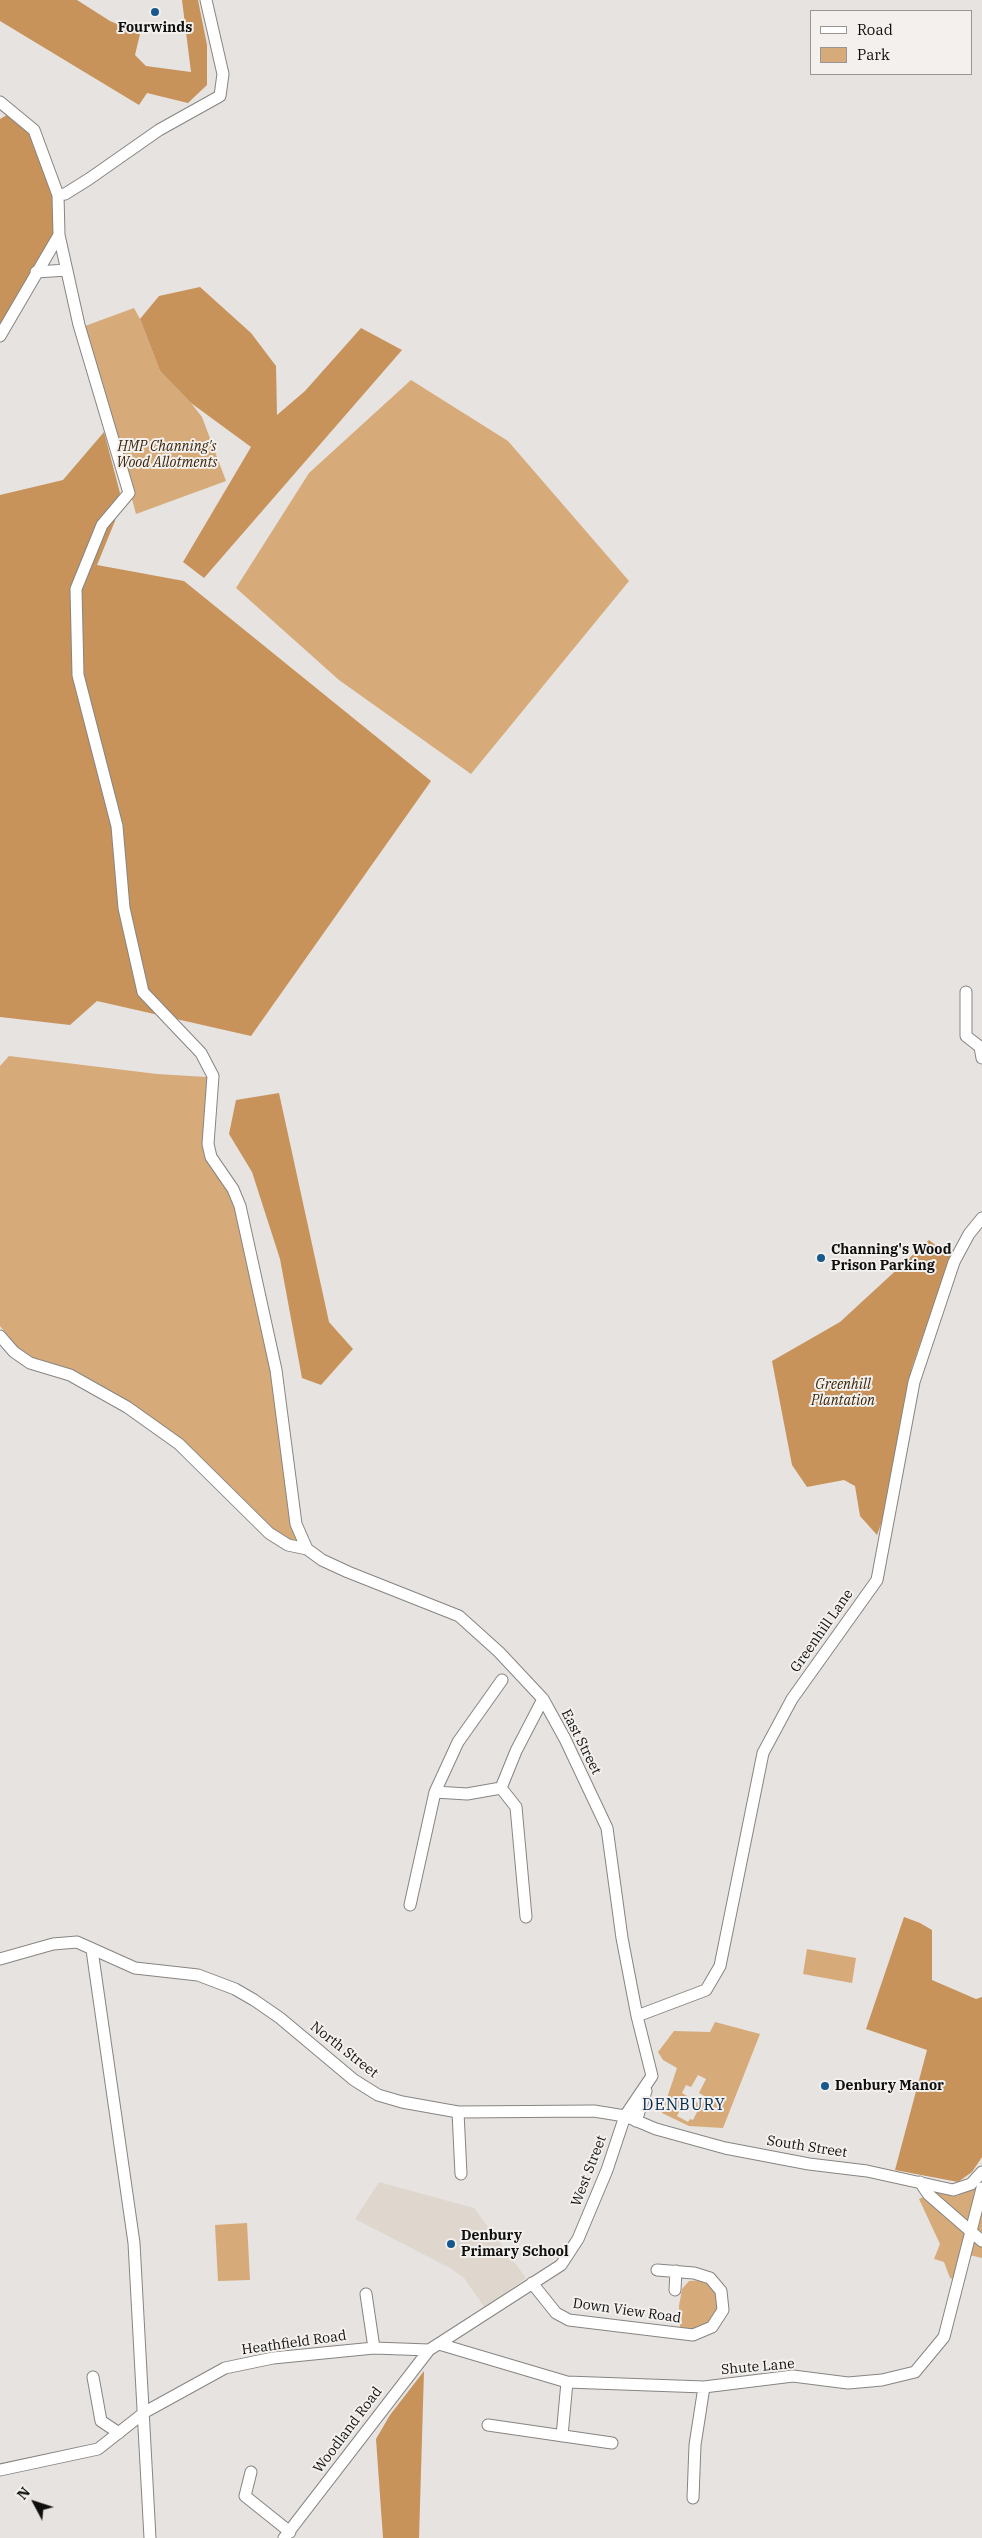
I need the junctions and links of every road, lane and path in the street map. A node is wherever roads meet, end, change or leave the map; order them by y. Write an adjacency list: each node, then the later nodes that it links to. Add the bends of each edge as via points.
1 (206, 0): 3 (street, via 223,74 220,96 159,130 66,194)
2 (0, 102): 3 (street, via 34,130)
3 (58, 195): 4 (street)
4 (59, 235): 5 (street); 6 (street)
5 (67, 270): 6 (street); 12 (street, via 79,325 128,493 102,525 76,589 78,676 118,826 124,908 143,992 200,1053 212,1076 208,1144 211,1157 233,1189 240,1206 276,1370 296,1524)
6 (36, 272): 7 (street)
7 (0, 336)
8 (966, 992): 9 (street, via 966,1036)
9 (981, 1051)
10 (982, 1218): 21 (street, Greenhill Lane, via 968,1234 954,1262 914,1382 877,1580 792,1699 763,1753 720,1966 706,1990)
11 (0, 1336): 12 (street, East Street, via 14,1352 30,1363 70,1375 128,1407 179,1444 269,1533 288,1545)
12 (307, 1549): 14 (street, East Street, via 348,1572 459,1616 499,1652)
13 (502, 1680): 16 (street, via 458,1742)
14 (542, 1699): 15 (street); 21 (street, East Street, via 565,1739 607,1828 622,1938)
15 (501, 1788): 16 (street, via 467,1794); 18 (street, via 516,1808)
16 (435, 1792): 17 (street)
17 (410, 1905)
18 (526, 1917)
19 (92, 1950): 20 (street, North Street, via 77,1942 67,1942); 23 (street, North Street, via 135,1968 198,1975 235,1989 280,2018 333,2063 378,2095); 43 (street, via 134,2242)
20 (0, 1958)
21 (637, 2016): 22 (street, East Street)
22 (652, 2076): 24 (street); 25 (street)
23 (458, 2112): 24 (street, North Street, via 594,2111); 27 (street)
24 (624, 2116): 25 (street, South Street); 34 (street, West Street, via 607,2170 578,2239 561,2264)
25 (636, 2121): 28 (street, South Street, via 725,2148)
26 (982, 2172): 28 (street, South Street, via 971,2184 953,2190)
27 (461, 2174)
28 (920, 2182): 30 (street, via 928,2194)
29 (982, 2188): 30 (street, Shute Lane)
30 (970, 2232): 31 (street); 42 (street, Shute Lane, via 944,2336 915,2372 882,2380 848,2383 793,2376)
31 (982, 2242)
32 (657, 2270): 33 (street, Down View Road)
33 (676, 2271): 34 (street, Down View Road, via 710,2278 721,2291 723,2310 712,2327 693,2335 569,2320 556,2313); 35 (street)
34 (532, 2284): 37 (street, West Street)
35 (675, 2290)
36 (366, 2294): 38 (street)
37 (440, 2344): 39 (street, Woodland Road); 41 (street, Shute Lane)
38 (374, 2348): 39 (street, Heathfield Road); 43 (street, Heathfield Road, via 273,2358 224,2368)
39 (429, 2350): 51 (street, Woodland Road)
40 (93, 2377): 45 (street, via 101,2421)
41 (567, 2382): 42 (street, Shute Lane); 46 (street)
42 (704, 2387): 50 (street, via 695,2445)
43 (145, 2412): 45 (street, Heathfield Road); 52 (street)
44 (488, 2425): 46 (street)
45 (119, 2432): 48 (street, Heathfield Road, via 98,2449)
46 (562, 2436): 47 (street)
47 (612, 2444)
48 (0, 2470)
49 (251, 2472): 51 (street, via 245,2496)
50 (693, 2498)
51 (287, 2535)
52 (150, 2538)

